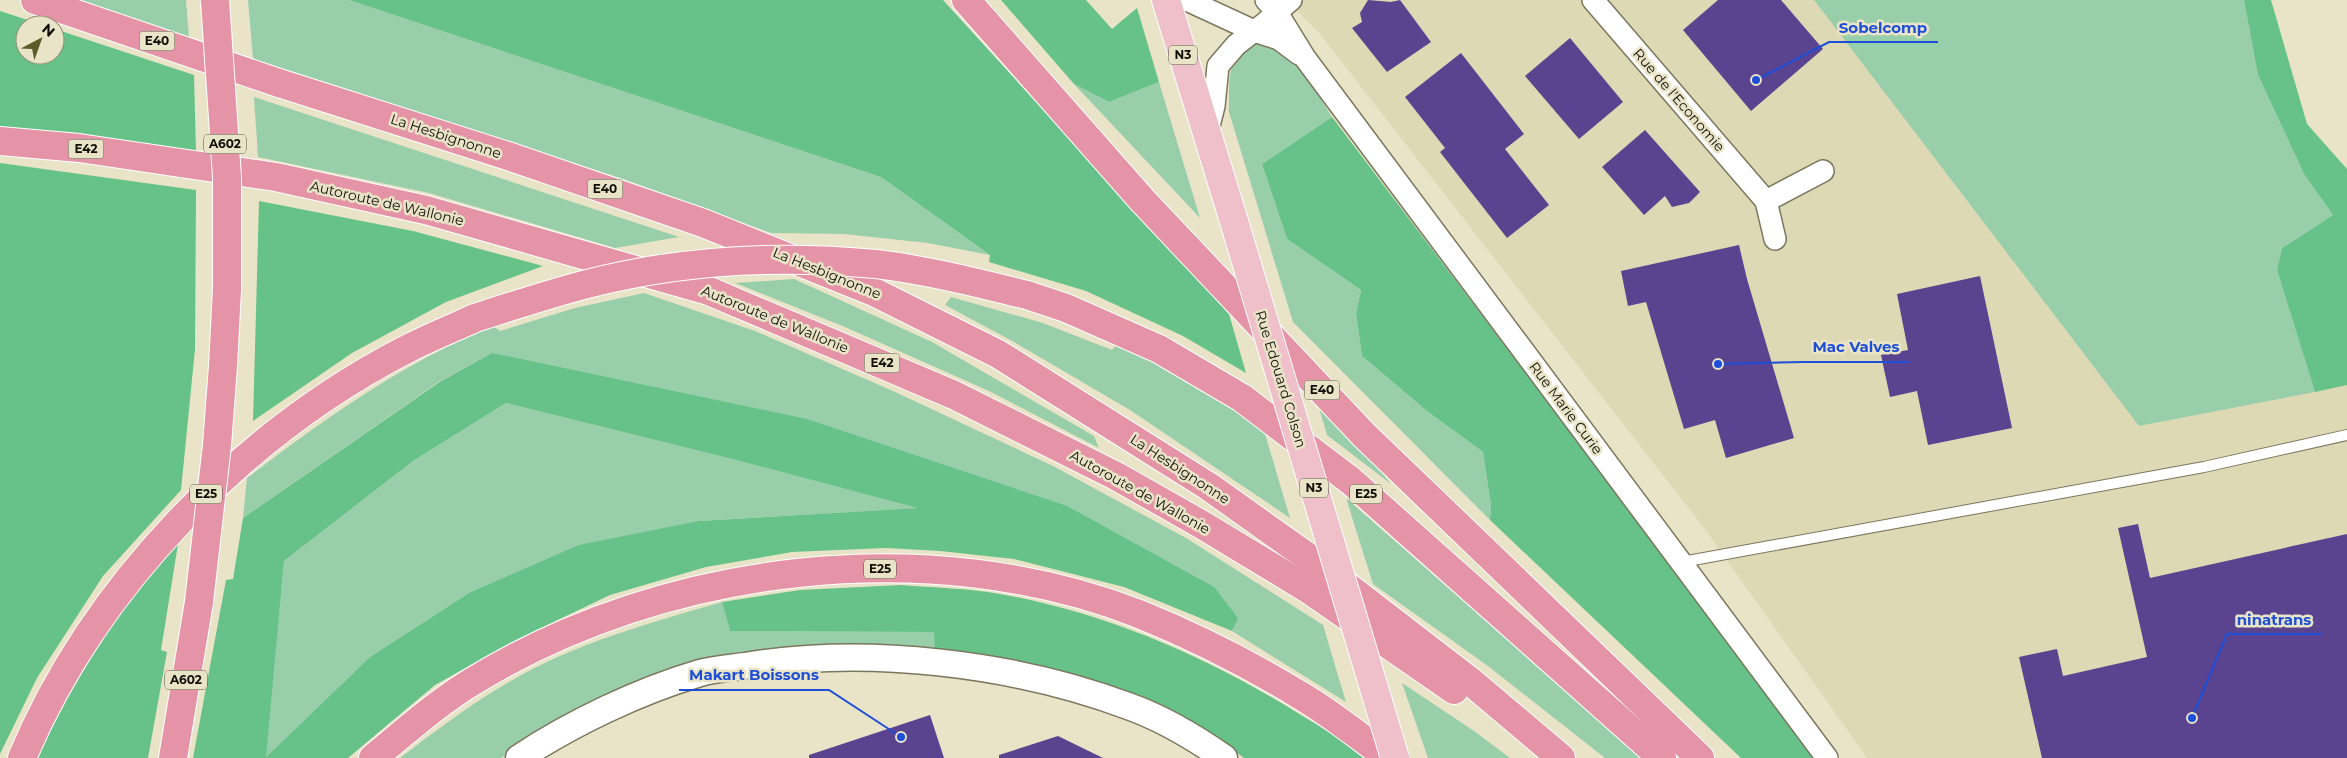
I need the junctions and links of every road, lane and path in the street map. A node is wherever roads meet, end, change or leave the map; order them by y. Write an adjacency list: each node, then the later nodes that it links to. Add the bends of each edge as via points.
1 (35, 0): 17 (highway, La Hesbignonne / E40, via 702,223 874,292 998,354 1208,486 1330,573 1470,680)
2 (215, 0): 19 (highway, A602, bridge, via 227,177 223,366 218,445 199,602)
3 (966, 0): 27 (highway, E40, via 1144,202 1364,435)
4 (1166, 0): 10 (main road, Rue Edouard Colson / N3)
5 (1187, 0): 8 (street)
6 (1593, 0): 13 (street, Rue de l'Economie)
7 (1278, 4): 8 (street, via 1266,24); 9 (street)
8 (1254, 31): 9 (street, via 1279,39); 10 (street, via 1218,66)
9 (1305, 58): 16 (street, Rue Marie Curie)
10 (1207, 134): 24 (main road, Rue Edouard Colson / N3, bridge)
11 (0, 141): 17 (highway, Autoroute de Wallonie / E42, via 79,148 276,177 426,210 709,291 954,395 1116,476 1308,589 1458,693)
12 (1824, 172): 13 (street)
13 (1766, 201): 14 (street, Rue de l'Economie)
14 (1775, 239)
15 (2347, 436): 16 (lane, via 2204,467)
16 (1682, 562): 28 (street, Rue Marie Curie)
17 (1526, 729): 25 (highway, E40)
18 (22, 758): 26 (highway, E25, bridge, via 34,729 87,637 155,548 211,489 277,432 348,384 409,348 475,318 580,286 653,270 791,260 877,264 953,277 1066,308 1159,349 1242,398 1351,481)
19 (173, 758)
20 (373, 758): 23 (highway, E25, via 420,718 474,681 535,647 593,622 647,603 712,587 787,573 849,569 983,575 1056,588 1137,613 1220,649 1305,698)
21 (519, 758): 22 (street, via 614,705 700,673 779,660 860,657 966,666 1053,682 1129,706 1193,736)
22 (1224, 758)
23 (1389, 758)
24 (1395, 758)
25 (1561, 758)
26 (1662, 758)
27 (1700, 758)
28 (1827, 758)

